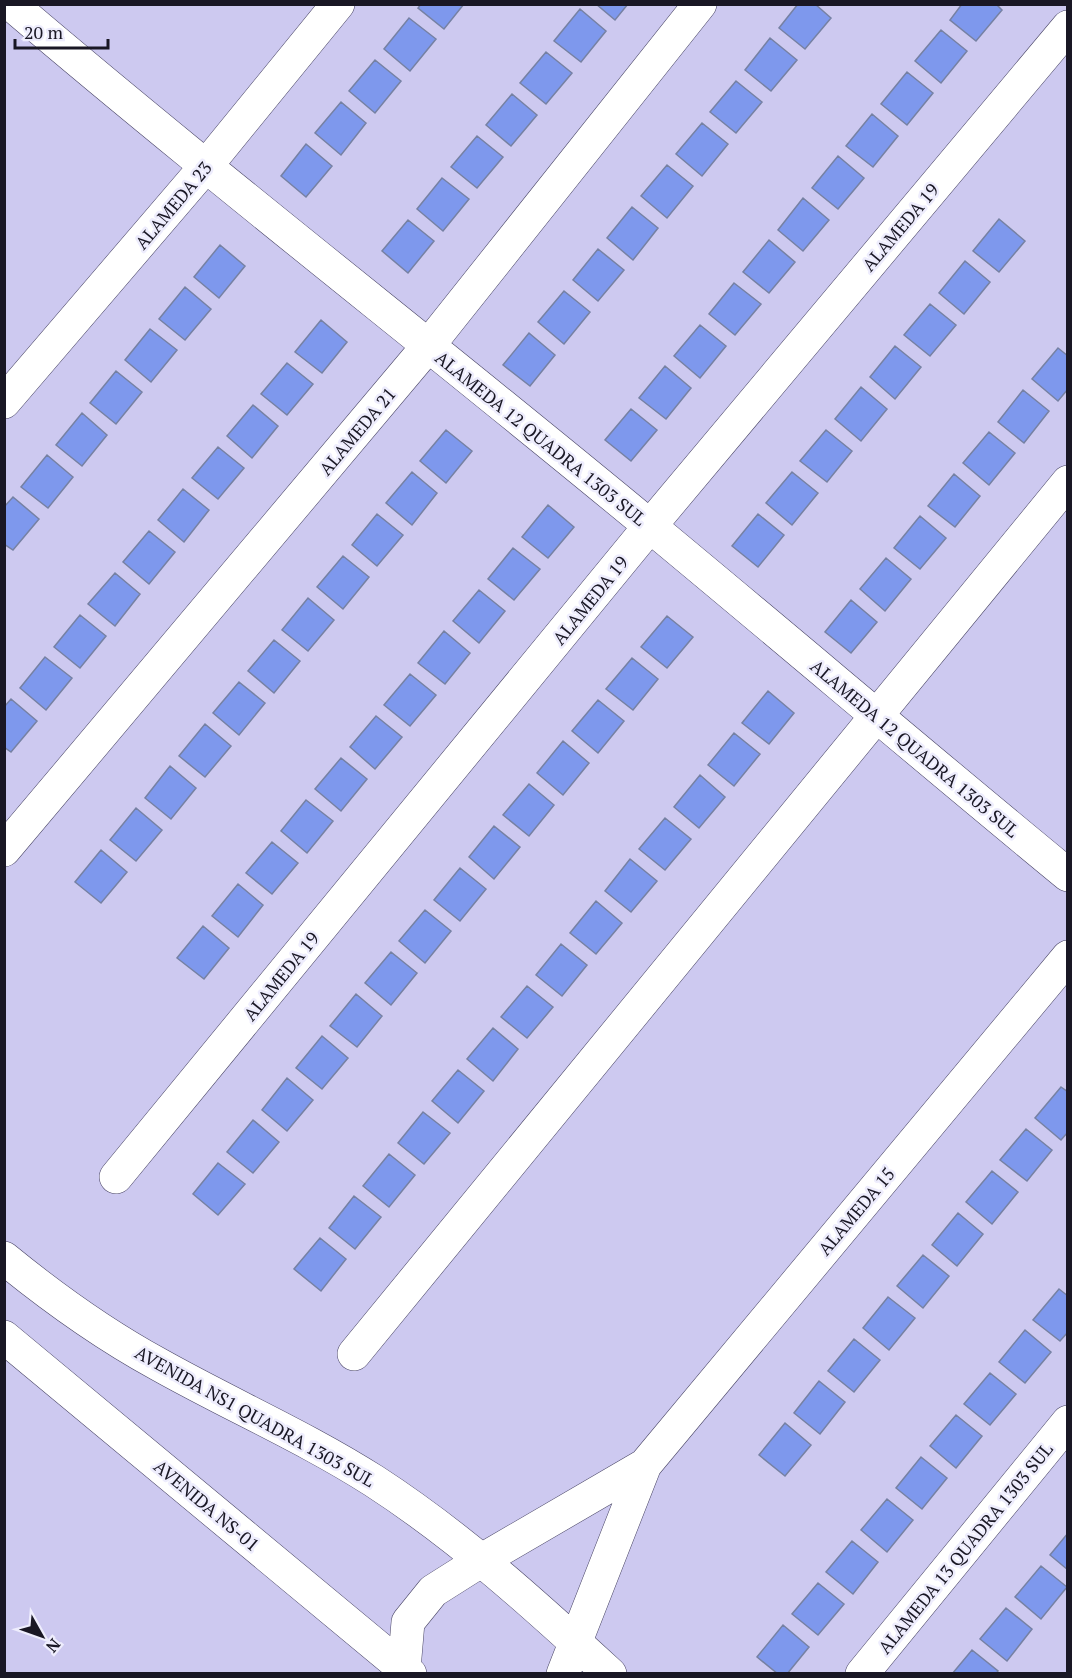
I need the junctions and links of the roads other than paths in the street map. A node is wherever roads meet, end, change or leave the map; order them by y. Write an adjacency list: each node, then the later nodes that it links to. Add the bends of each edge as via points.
1 (11, 4): 5 (street, ALAMEDA 12 QUADRA 1303 SUL)
2 (338, 4): 5 (street, ALAMEDA 23)
3 (700, 4): 6 (street, ALAMEDA 21)
4 (1068, 27): 9 (street, ALAMEDA 19)
5 (206, 166): 6 (street, ALAMEDA 12 QUADRA 1303 SUL); 7 (street, ALAMEDA 23)
6 (428, 346): 9 (street, ALAMEDA 12 QUADRA 1303 SUL); 11 (street, ALAMEDA 21)
7 (4, 402)
8 (1068, 482): 10 (street)
9 (650, 526): 10 (street, ALAMEDA 12 QUADRA 1303 SUL); 14 (street, ALAMEDA 19)
10 (876, 717): 12 (street, ALAMEDA 12 QUADRA 1303 SUL); 17 (street)
11 (4, 850)
12 (1068, 875)
13 (1068, 957): 19 (street, ALAMEDA 15)
14 (116, 1177)
15 (4, 1258): 20 (street, AVENIDA NS1 QUADRA 1303 SUL, via 106,1333 375,1482)
16 (4, 1337): 22 (street, AVENIDA NS-01)
17 (354, 1354)
18 (1068, 1422): 25 (street, ALAMEDA 13 QUADRA 1303 SUL)
19 (645, 1466): 20 (street); 21 (street)
20 (482, 1560): 21 (street, AVENIDA NS1 QUADRA 1303 SUL); 22 (street, via 433,1591 408,1622)
21 (575, 1642): 23 (street); 24 (street, AVENIDA NS1 QUADRA 1303 SUL)
22 (407, 1671)
23 (563, 1674)
24 (610, 1674)
25 (862, 1674)

